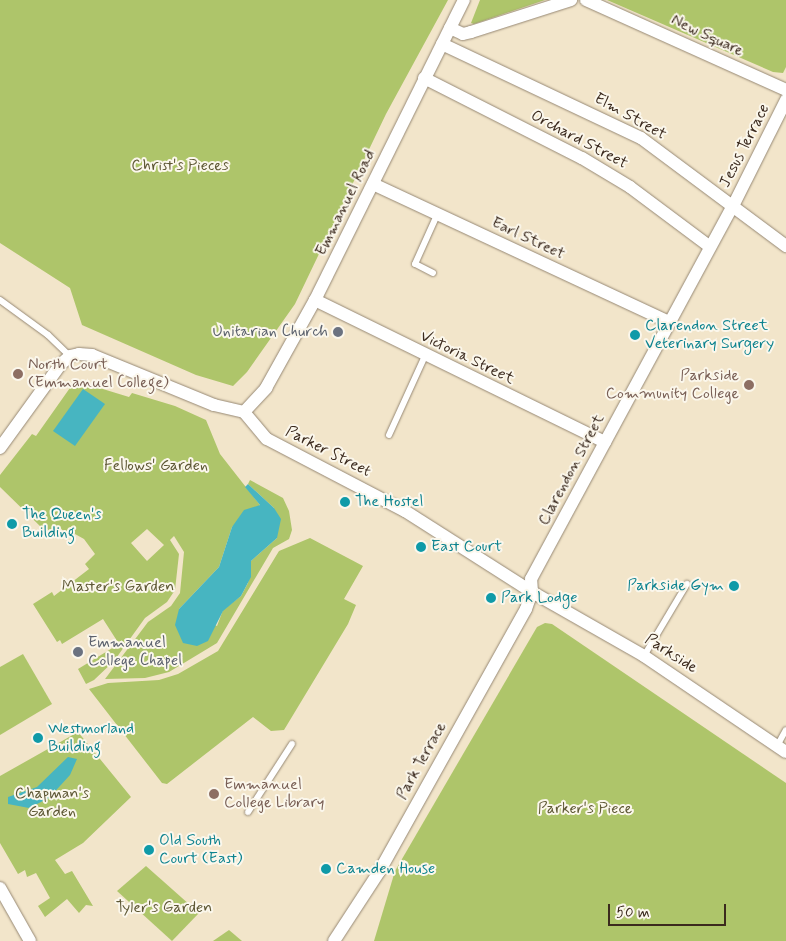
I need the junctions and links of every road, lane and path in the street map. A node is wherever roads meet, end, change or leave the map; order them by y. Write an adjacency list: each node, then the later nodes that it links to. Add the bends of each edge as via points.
1 (464, 0): 4 (street, Emmanuel Road)
2 (572, 0): 4 (street, via 463,34)
3 (586, 0): 7 (street, New Square)
4 (450, 28): 5 (street, Emmanuel Road)
5 (442, 44): 6 (street, Emmanuel Road); 10 (street, Elm Street, via 641,138)
6 (424, 78): 9 (street, Emmanuel Road); 12 (street, Orchard Street, via 598,167 630,186)
7 (786, 90)
8 (785, 105): 10 (street, Jesus Terrace)
9 (373, 184): 11 (street, Earl Street); 16 (street, Emmanuel Road)
10 (733, 206): 12 (street, Clarendon Street); 13 (street, Elm Street)
11 (437, 215): 14 (lane, via 415,264); 17 (street, Earl Street)
12 (709, 246): 17 (street, Clarendon Street)
13 (786, 246)
14 (433, 273)
15 (0, 300): 18 (lane, via 48,335)
16 (316, 300): 19 (street, Victoria Street); 20 (street, Emmanuel Road, via 266,388)
17 (669, 322): 22 (street, Clarendon Street)
18 (70, 356): 20 (street, via 92,355 176,391); 23 (street)
19 (425, 356): 21 (lane); 22 (street, Victoria Street)
20 (244, 412): 25 (street, Parker Street, via 266,439 405,510)
21 (389, 435)
22 (606, 442): 25 (street, Clarendon Street, via 531,579)
23 (0, 448)
24 (687, 584): 26 (lane)
25 (532, 592): 26 (street, Parkside); 33 (street, Park Terrace, via 526,609 382,866)
26 (644, 656): 29 (street, Parkside)
27 (786, 730): 29 (lane)
28 (292, 744): 30 (lane)
29 (781, 749)
30 (248, 812)
31 (0, 888): 32 (street)
32 (30, 941)
33 (334, 941)

